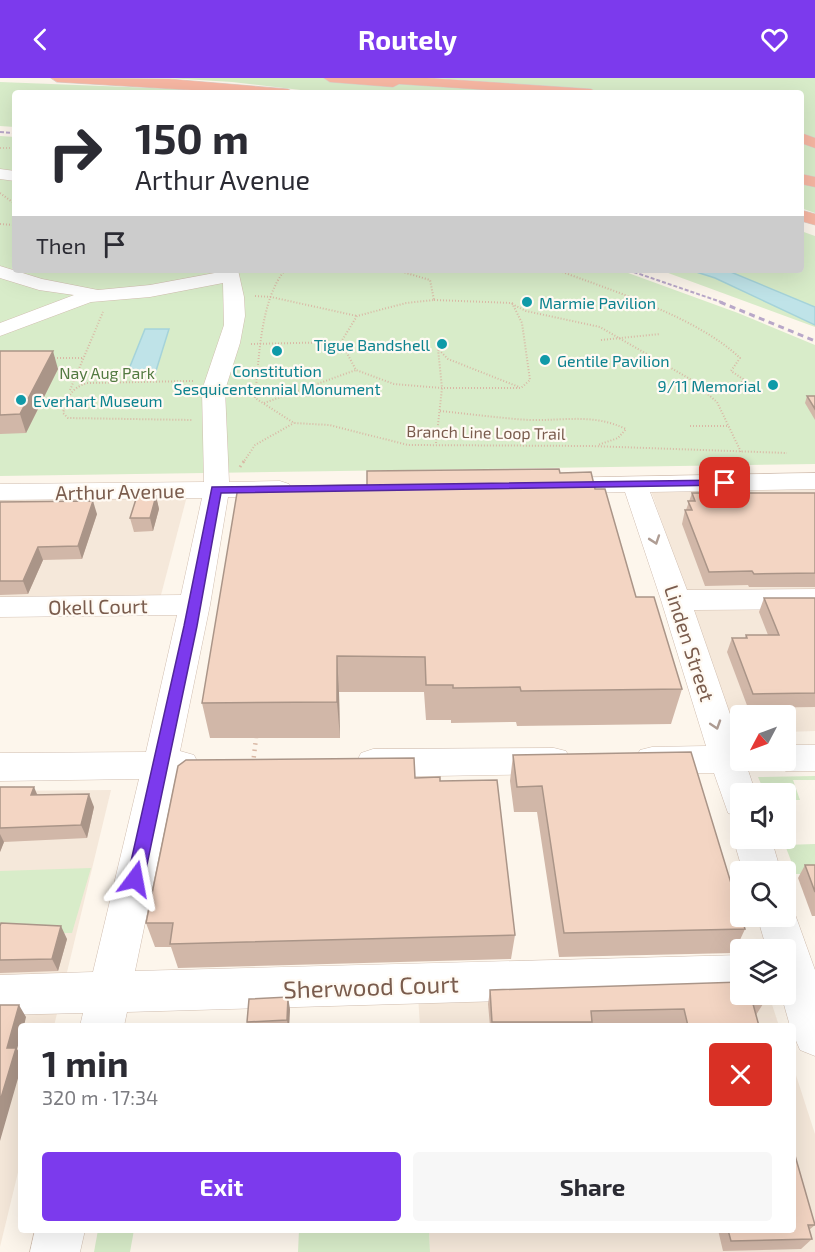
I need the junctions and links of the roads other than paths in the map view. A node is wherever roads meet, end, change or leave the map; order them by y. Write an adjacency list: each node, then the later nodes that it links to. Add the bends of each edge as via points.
1 (57, 78): 4 (highway)
2 (330, 78): 5 (highway)
3 (371, 78): 6 (highway)
4 (253, 90)
5 (456, 90)
6 (547, 90)
7 (0, 272): 9 (street, via 39,284)
8 (232, 280): 9 (street, via 134,285); 15 (street, via 230,343 213,395)
9 (102, 295): 10 (street)
10 (0, 330)
11 (804, 481): 12 (street)
12 (635, 484): 13 (street); 18 (street, Linden Street, one-way to 18)
13 (530, 486)
14 (306, 488): 15 (street, Arthur Avenue)
15 (220, 490): 16 (street, Arthur Avenue); 19 (street)
16 (0, 492)
17 (815, 599): 18 (street)
18 (676, 600): 21 (street, Linden Street, one-way to 21)
19 (195, 605): 20 (street, Okell Court); 28 (street)
20 (0, 607)
21 (730, 748)
22 (796, 758): 23 (street)
23 (815, 758)
24 (730, 759): 26 (street)
25 (585, 760): 27 (street)
26 (621, 760)
27 (338, 763)
28 (161, 765): 29 (street); 30 (street); 35 (street)
29 (208, 765)
30 (0, 767)
31 (781, 927): 32 (street)
32 (799, 974): 36 (street)
33 (730, 976): 35 (street, Sherwood Court)
34 (0, 995): 35 (street, Sherwood Court)
35 (106, 1010)
36 (815, 1035)
37 (59, 1233): 38 (street)
38 (55, 1252)

